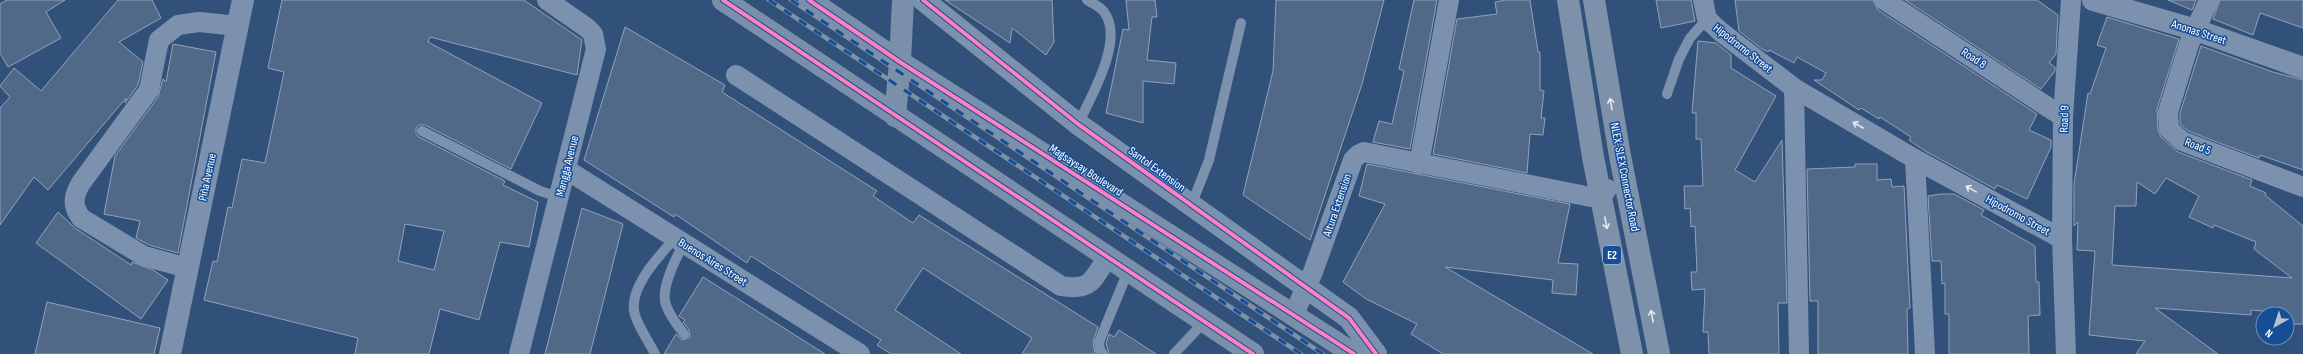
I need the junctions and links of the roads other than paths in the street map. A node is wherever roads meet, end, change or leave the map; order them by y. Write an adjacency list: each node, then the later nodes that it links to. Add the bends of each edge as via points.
1 (243, 0): 18 (street, Piña Avenue)
2 (548, 0): 31 (street, Mangga Avenue, via 581,22 596,41)
3 (723, 0): 25 (main road)
4 (809, 0): 20 (main road, Magsaysay Boulevard)
5 (903, 0): 20 (main road)
6 (923, 0): 27 (street, Santol Extension)
7 (1087, 0): 27 (lane, via 1104,11 1110,23 1111,42 1101,76)
8 (1449, 0): 30 (street)
9 (1562, 0): 33 (lane, via 1584,80)
10 (1568, 0): 54 (highway, E2, one-way to 54, via 1593,157)
11 (1594, 0): 55 (highway, NLEX-SLEX Connector Road, one-way to 11, via 1620,156)
12 (1884, 0): 26 (street, Road 8)
13 (2071, 0): 26 (street, Road 9)
14 (2093, 0): 19 (street, Anonas Street)
15 (2209, 0): 19 (street, Road 5)
16 (1705, 10): 23 (street, Hipodromo Street, via 1721,32); 24 (lane, via 1679,59)
17 (1242, 23): 35 (lane, via 1209,160)
18 (238, 26): 39 (street, Piña Avenue); 39 (street, via 199,22 178,25 159,40 149,90 81,183 74,199 75,210 82,218 133,251)
19 (2196, 30): 21 (street, Anonas Street); 32 (street, Road 5, via 2189,44 2168,112 2169,129 2182,141)
20 (900, 62): 25 (main road); 42 (main road, Magsaysay Boulevard)
21 (2303, 68)
22 (736, 75): 38 (street, via 1061,286 1077,288 1091,283)
23 (1794, 88): 29 (street, Hipodromo Street, one-way to 23); 56 (street)
24 (1667, 94)
25 (895, 116): 38 (main road)
26 (2063, 117): 36 (street, Road 9)
27 (1078, 124): 35 (street, Santol Extension)
28 (422, 131): 34 (lane, via 540,191)
29 (1915, 159): 36 (street, Hipodromo Street, one-way to 29); 57 (street)
30 (1419, 164): 33 (street, Altura Extension, via 1592,197 1602,196); 41 (street, Altura Extension, via 1364,152 1358,154 1353,160)
31 (566, 170): 34 (street, Mangga Avenue); 37 (street, Buenos Aires Street)
32 (2303, 187)
33 (1607, 189)
34 (560, 197): 47 (street, Mangga Avenue)
35 (1191, 206): 41 (street, Santol Extension, via 1256,249)
36 (2062, 239): 58 (street, Hipodromo Street)
37 (680, 241): 44 (lane, via 665,303); 48 (lane, via 645,274 637,292 635,315); 49 (street, Buenos Aires Street)
38 (1107, 258): 40 (main road)
39 (188, 268): 46 (street, Piña Avenue)
40 (1128, 271): 43 (main road); 50 (lane, via 1099,342)
41 (1307, 288): 42 (street, Altura Extension); 53 (street, Santol Extension, via 1349,318)
42 (1293, 316): 52 (main road, Magsaysay Boulevard)
43 (1204, 322): 45 (main road); 51 (lane)
44 (684, 334)
45 (1248, 352)
46 (170, 354)
47 (519, 354)
48 (655, 354)
49 (860, 354)
50 (1103, 354)
51 (1174, 354)
52 (1354, 354)
53 (1376, 354)
54 (1632, 354)
55 (1659, 354)
56 (1799, 354)
57 (1925, 354)
58 (2066, 354)

